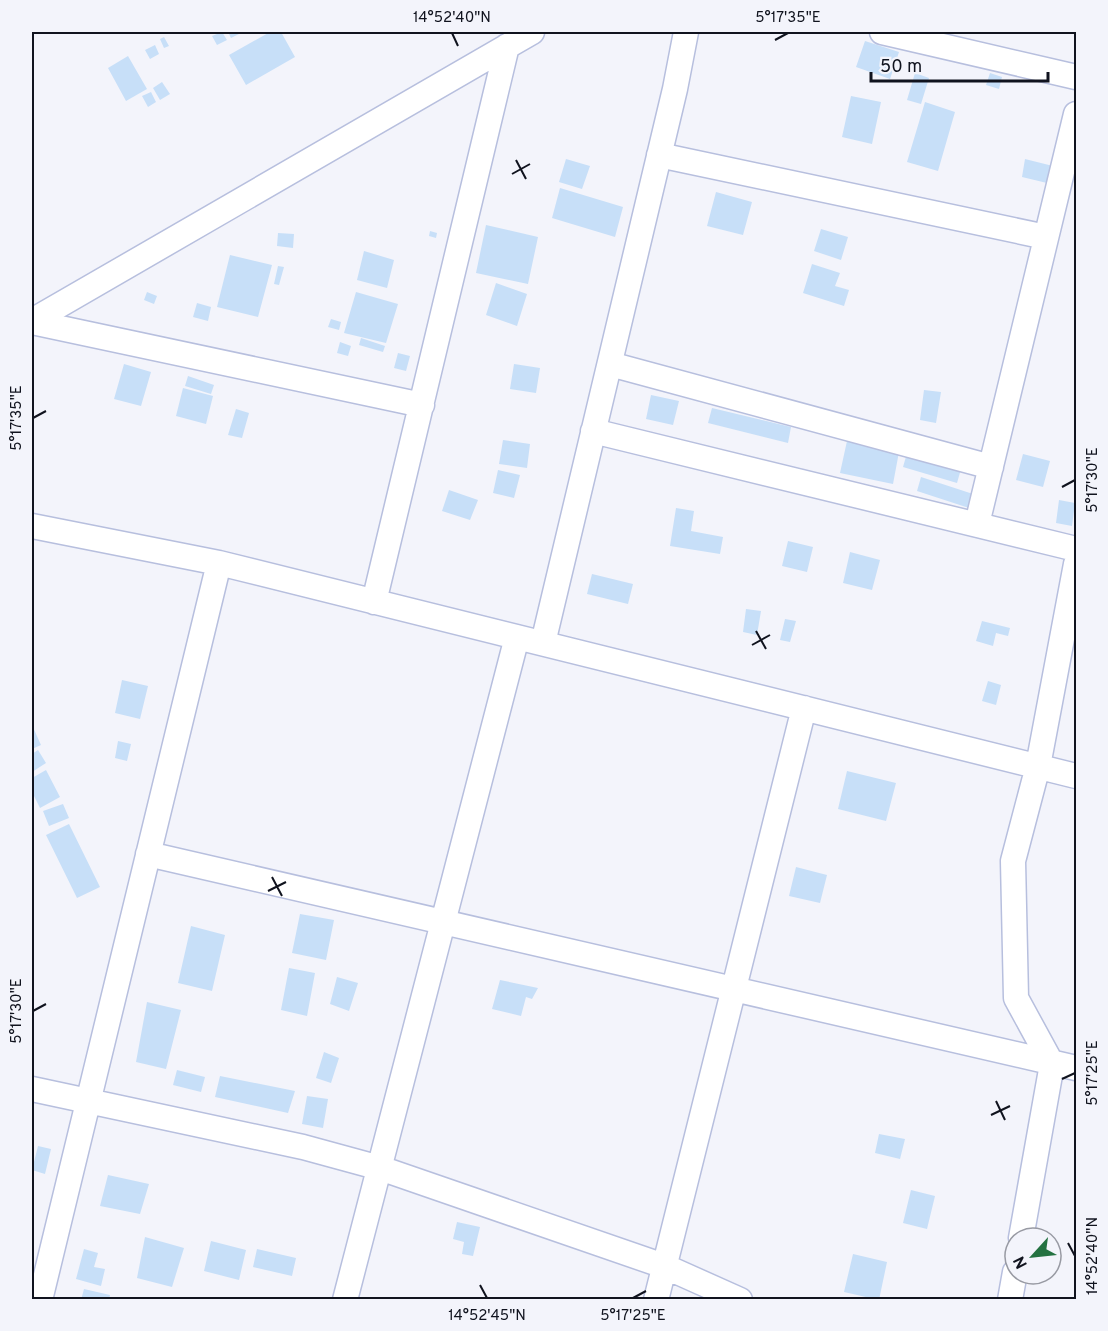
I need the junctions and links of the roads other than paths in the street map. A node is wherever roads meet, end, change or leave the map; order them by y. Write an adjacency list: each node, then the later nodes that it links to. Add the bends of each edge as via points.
1 (532, 32): 4 (street)
2 (686, 32): 7 (street)
3 (882, 32): 5 (street)
4 (507, 46): 9 (street); 11 (street)
5 (1077, 77)
6 (1077, 114): 8 (street)
7 (659, 155): 8 (street); 10 (street)
8 (1046, 237): 13 (street)
9 (32, 321): 11 (street)
10 (610, 364): 12 (street); 13 (street)
11 (422, 405): 19 (street)
12 (593, 432): 14 (street); 21 (street)
13 (991, 467): 14 (street)
14 (977, 524): 16 (street)
15 (32, 526): 17 (street)
16 (1077, 549)
17 (219, 563): 19 (street); 25 (street)
18 (1077, 564): 23 (street)
19 (374, 602): 20 (street)
20 (517, 637): 21 (street); 26 (street)
21 (543, 643): 22 (street)
22 (804, 708): 23 (street); 27 (street)
23 (1038, 766): 24 (street); 28 (street, via 1013,861 1016,998)
24 (1077, 776)
25 (148, 854): 26 (street); 31 (street)
26 (443, 924): 27 (street); 32 (street)
27 (734, 990): 28 (street); 34 (street)
28 (1052, 1064): 29 (street); 33 (street)
29 (1077, 1068)
30 (32, 1089): 31 (street)
31 (88, 1102): 32 (street, via 303,1147); 35 (street)
32 (380, 1168): 34 (street); 36 (street)
33 (1023, 1226)
34 (664, 1266): 37 (street); 38 (street)
35 (40, 1299)
36 (345, 1299)
37 (656, 1299)
38 (740, 1299)

